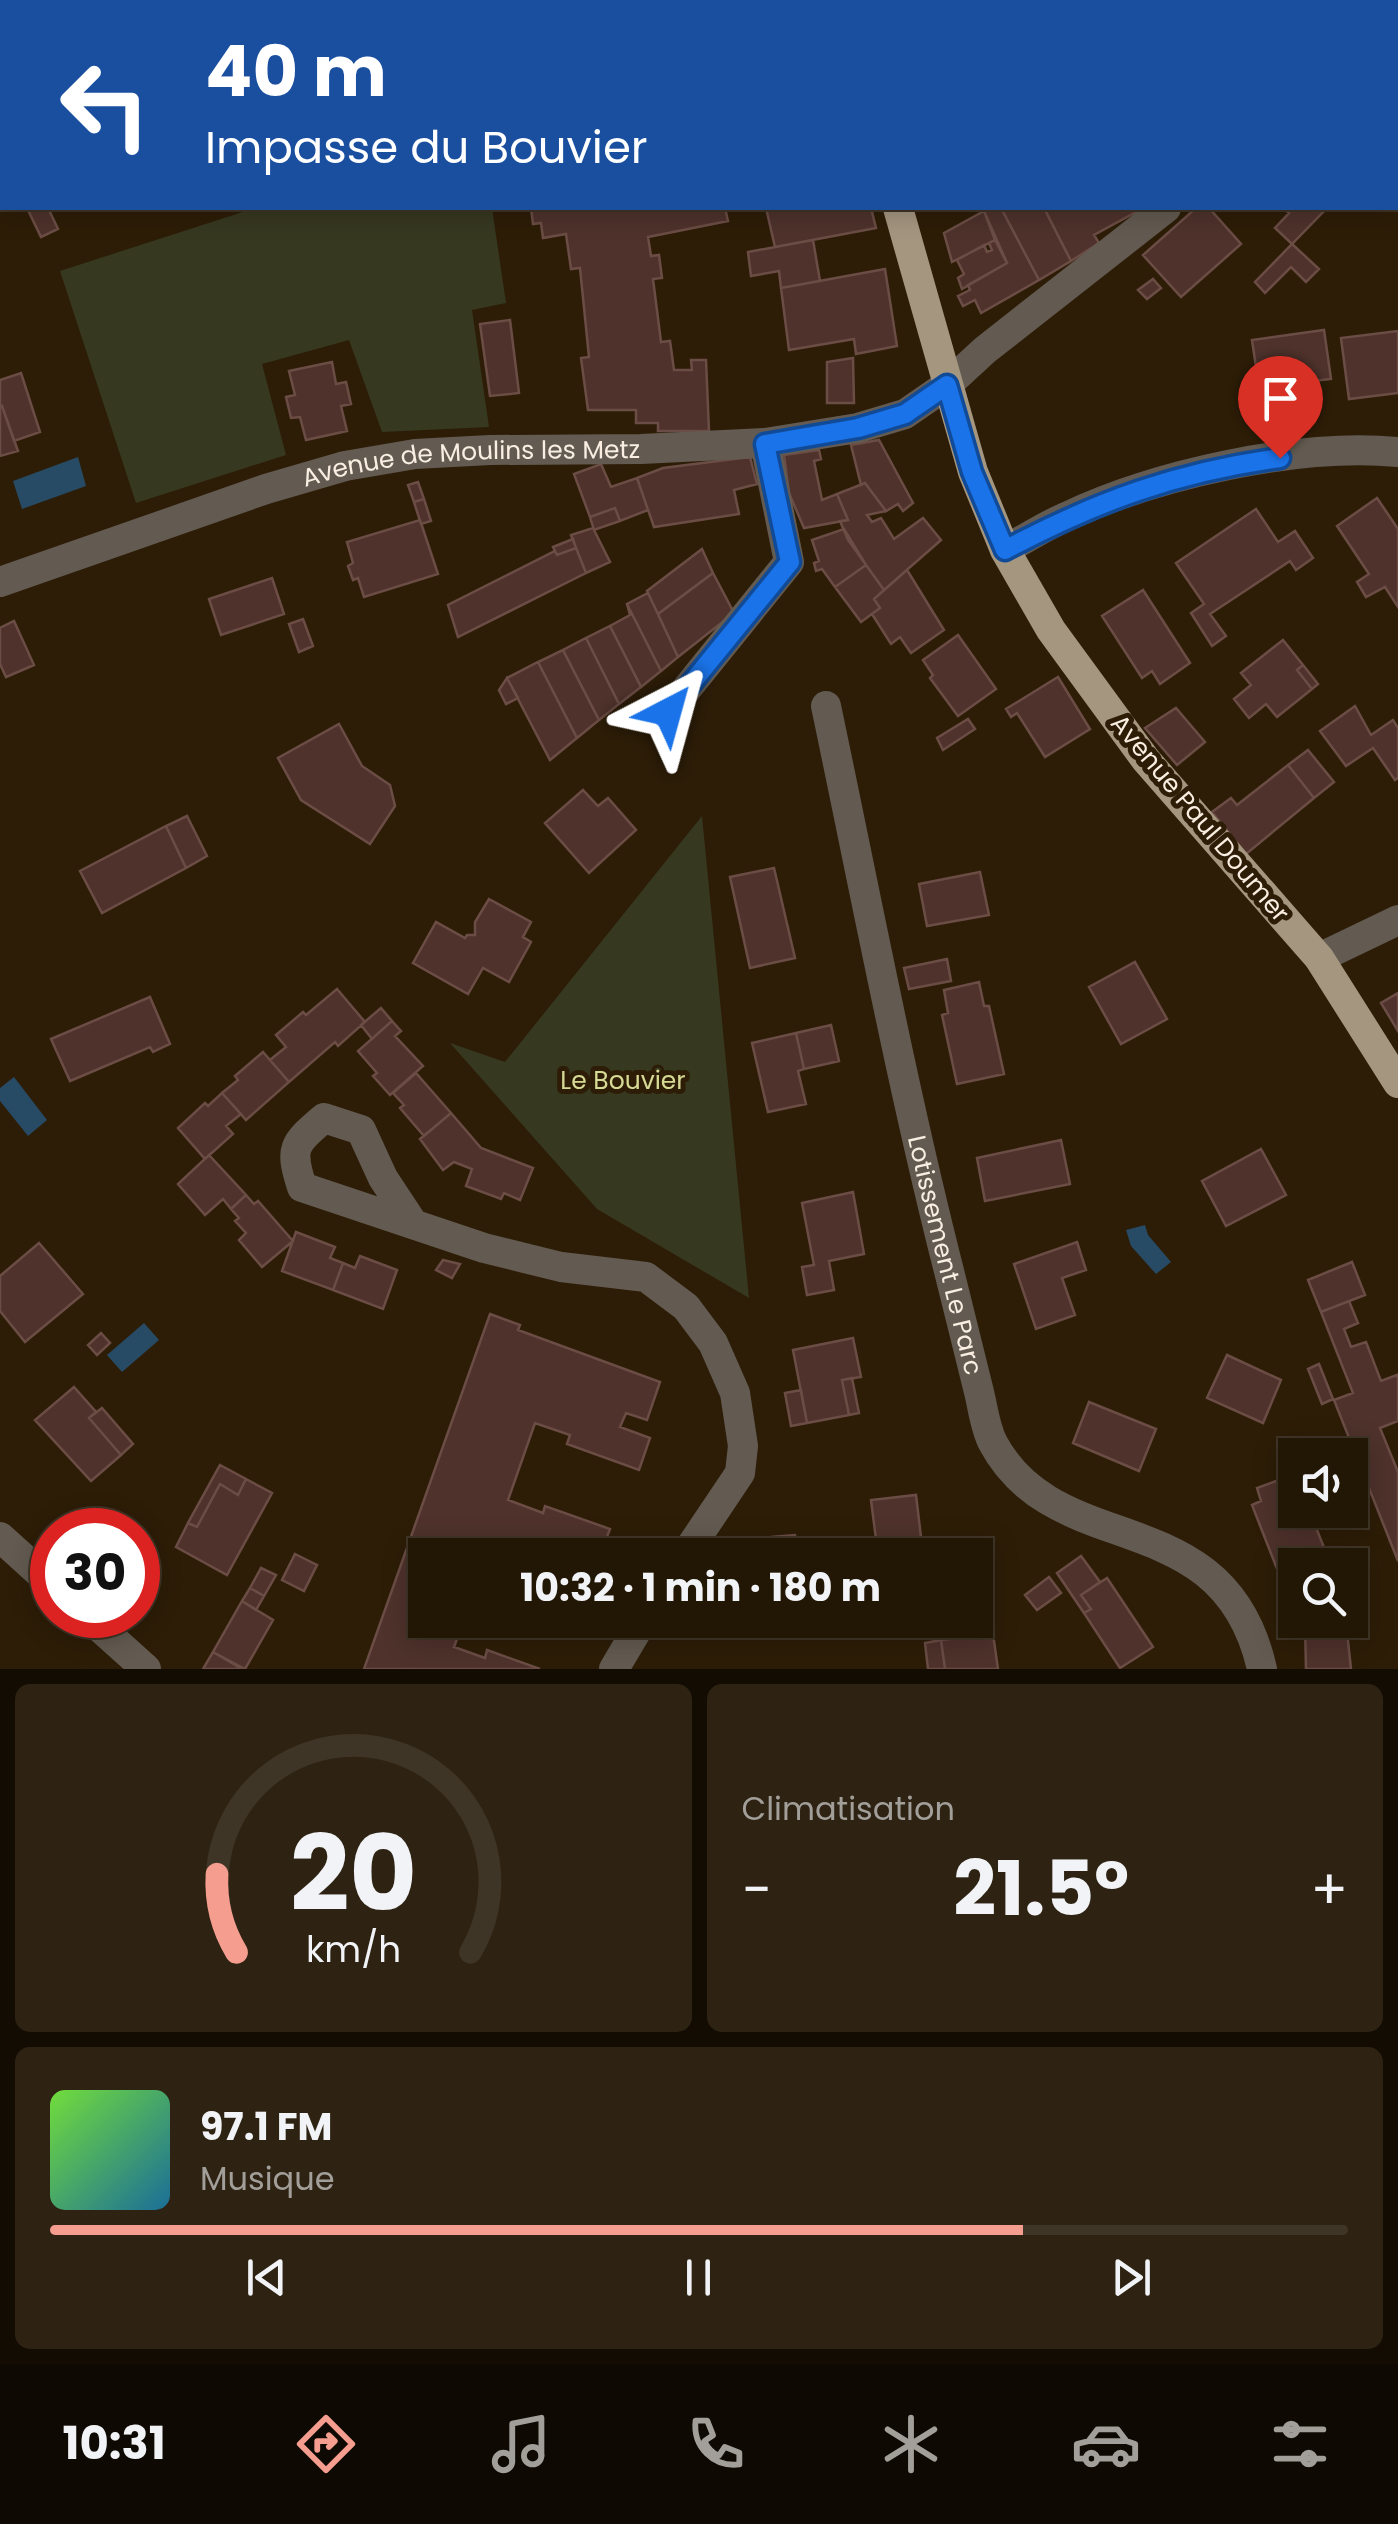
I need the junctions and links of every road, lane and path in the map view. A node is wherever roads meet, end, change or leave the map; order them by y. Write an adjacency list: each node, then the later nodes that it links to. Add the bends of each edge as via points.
1 (899, 210): 3 (main road, Avenue Paul Doumer)
2 (1163, 210): 3 (street, Avenue de Moulins les Metz)
3 (947, 385): 4 (street, Avenue de Moulins les Metz, via 905,414); 6 (main road, Avenue Paul Doumer, via 972,472)
4 (765, 444): 7 (street, Avenue de Moulins les Metz, via 490,450 345,466); 9 (street, via 790,562)
5 (1398, 452): 6 (street, via 1312,454 1162,480 1068,516)
6 (1005, 550): 11 (main road, Avenue Paul Doumer, via 1050,630 1146,760)
7 (0, 582)
8 (826, 706): 21 (street, Lotissement Le Parc, via 932,1204 992,1440 1018,1480 1059,1507 1180,1554 1212,1576 1246,1616)
9 (668, 712)
10 (1398, 920): 11 (street)
11 (1319, 958): 12 (main road, Avenue Paul Doumer)
12 (1398, 1083)
13 (412, 1222): 15 (street, via 561,1268 646,1276 686,1307 713,1343 735,1393 743,1446 740,1474)
14 (0, 1537): 16 (street)
15 (697, 1538)
16 (30, 1564)
17 (112, 1638): 19 (street)
18 (633, 1638): 20 (street)
19 (146, 1669)
20 (614, 1669)
21 (1262, 1669)

